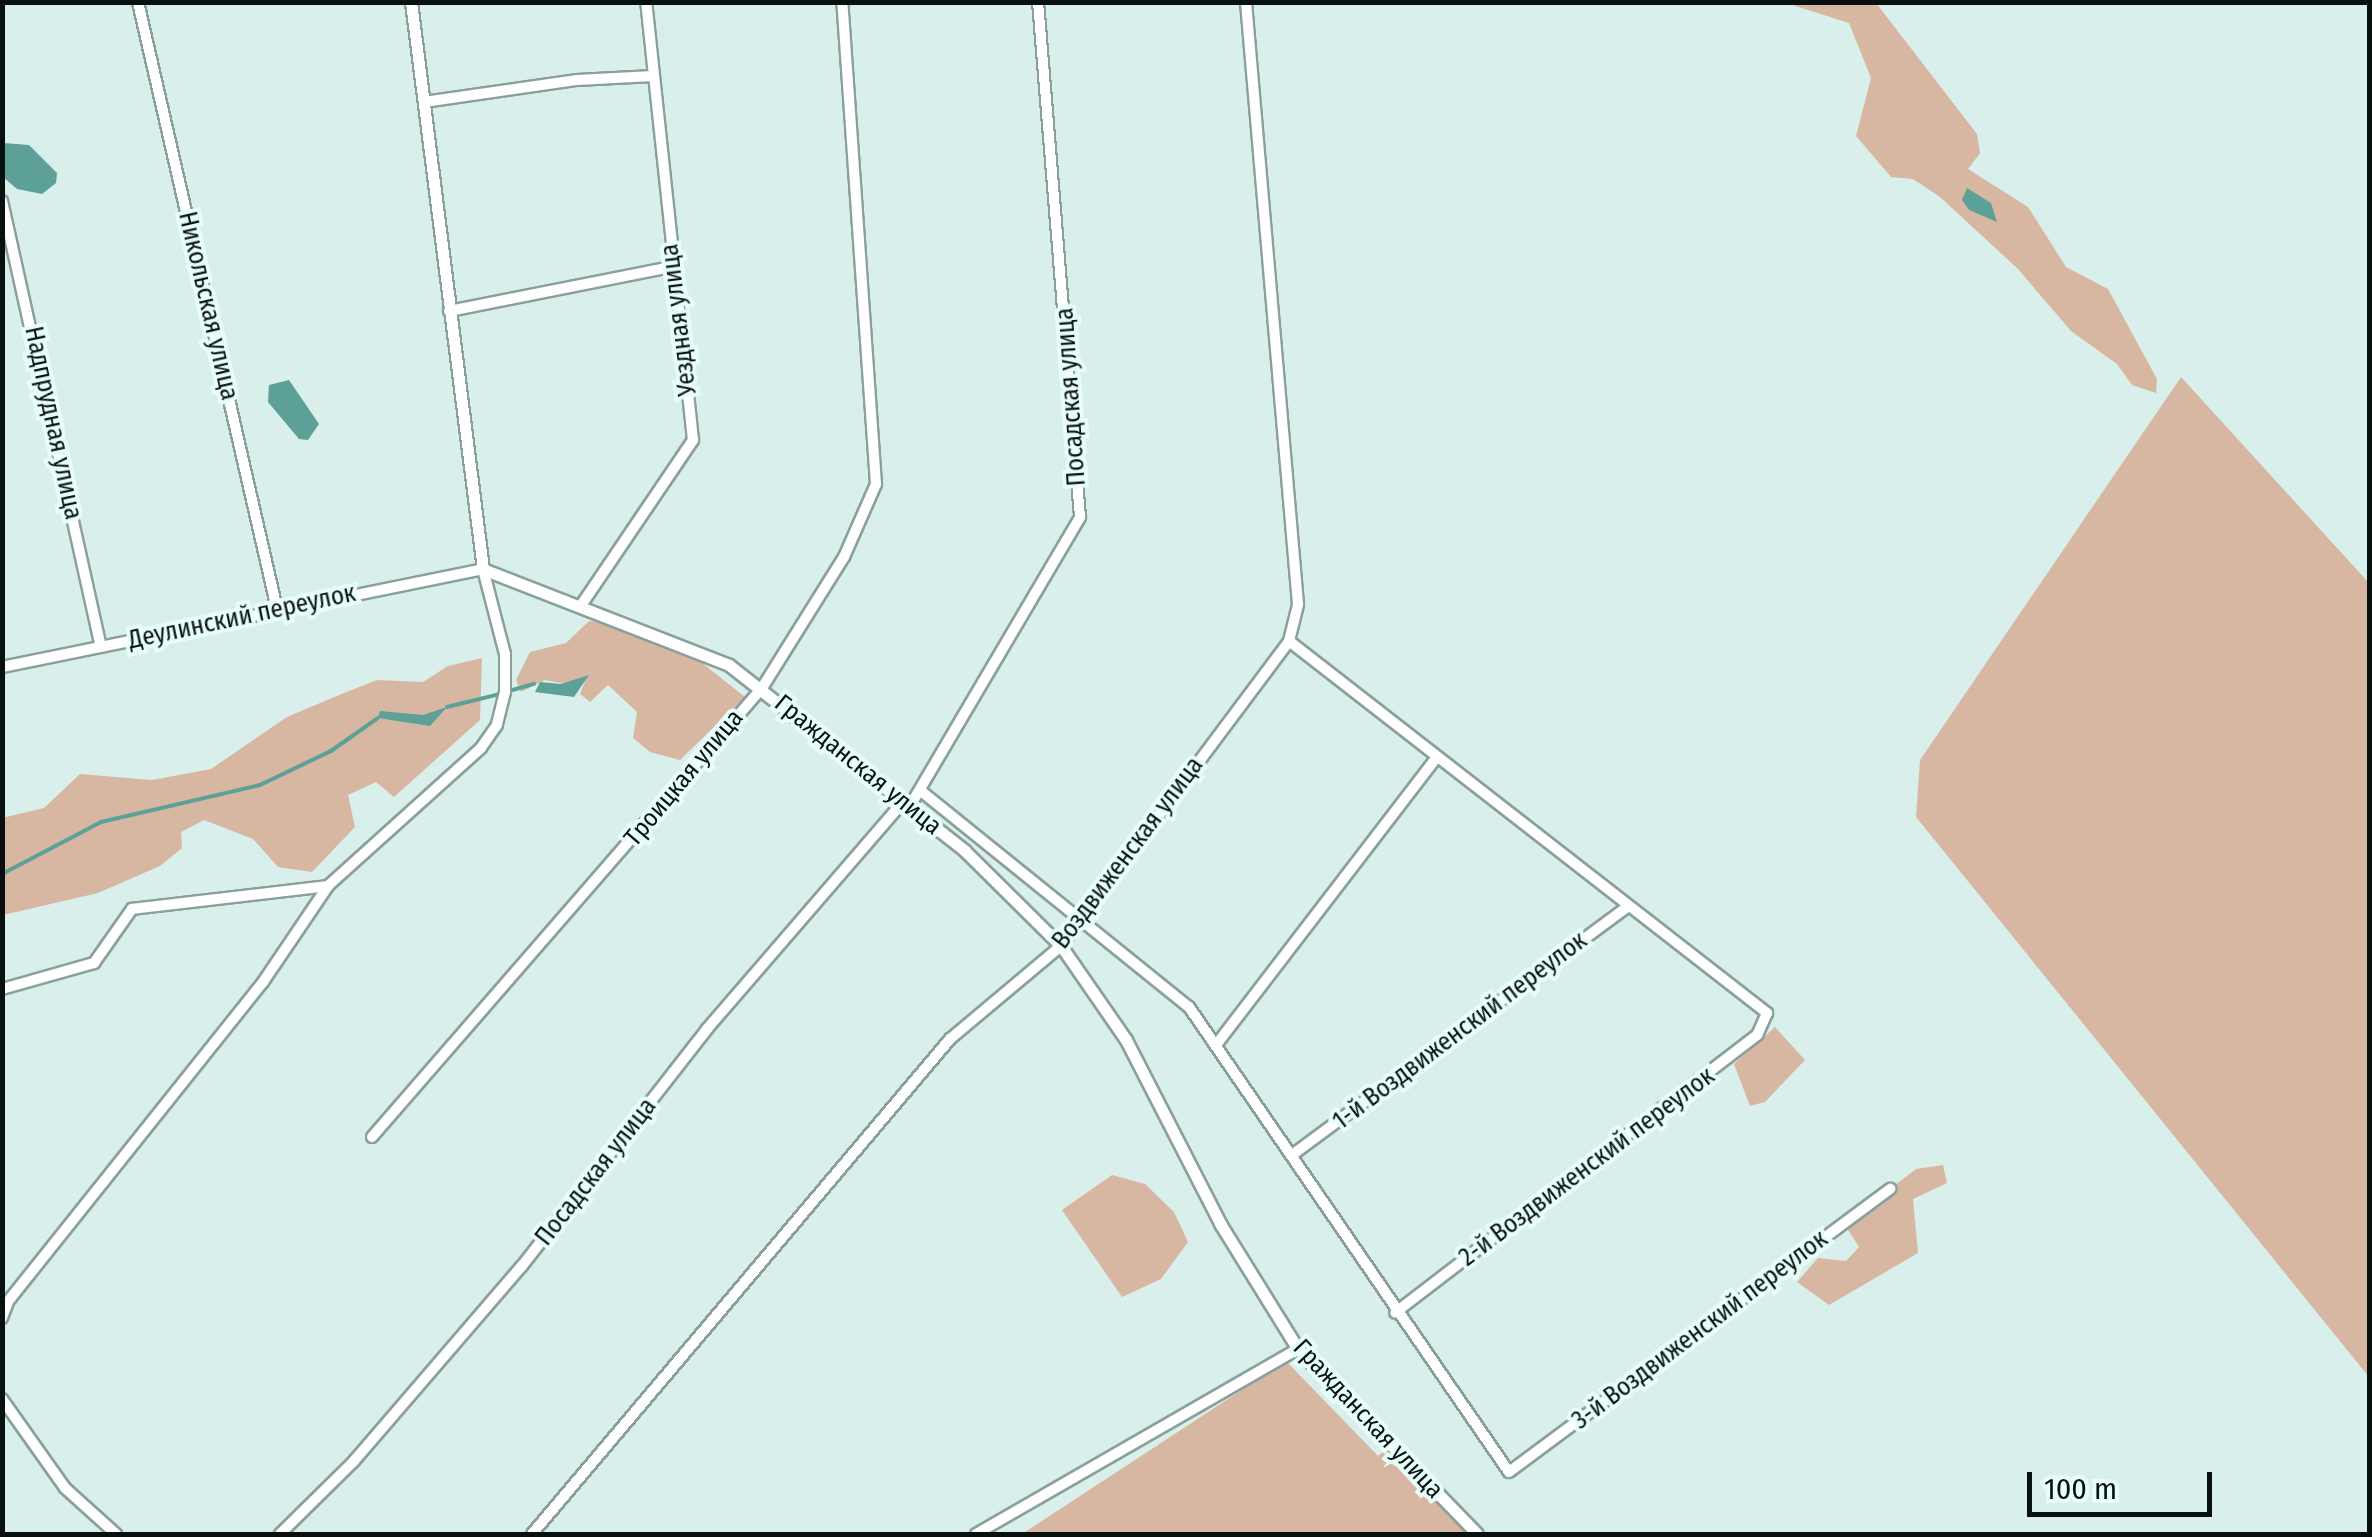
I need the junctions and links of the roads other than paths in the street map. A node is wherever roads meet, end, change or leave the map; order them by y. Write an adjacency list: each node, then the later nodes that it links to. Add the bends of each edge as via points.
1 (138, 2): 14 (street, Никольская улица)
2 (411, 2): 8 (street)
3 (646, 2): 7 (street, Уездная улица)
4 (842, 2): 18 (street, Троицкая улица, via 876,484 844,557)
5 (1038, 2): 20 (street, Посадская улица, via 1080,517)
6 (1246, 2): 15 (street, Воздвиженская улица, via 1298,604)
7 (653, 76): 8 (street); 10 (street, Уездная улица)
8 (424, 102): 11 (street)
9 (2, 201): 16 (street, Надпрудная улица)
10 (672, 267): 11 (street); 13 (street, Уездная улица, via 693,440)
11 (449, 312): 12 (street)
12 (483, 569): 13 (street, Гражданская улица); 14 (street, Деулинский переулок); 22 (street, via 505,654 497,725)
13 (582, 604): 18 (street, Гражданская улица, via 691,645)
14 (278, 609): 16 (street, Деулинский переулок)
15 (1288, 641): 19 (street); 24 (street, Воздвиженская улица)
16 (101, 646): 17 (street, Деулинский переулок)
17 (2, 667)
18 (762, 688): 21 (street, Гражданская улица); 28 (street, Троицкая улица)
19 (1436, 757): 23 (street); 27 (street)
20 (920, 790): 21 (street, Посадская улица); 24 (street)
21 (906, 804): 25 (street, Гражданская улица); 36 (street, Посадская улица, via 707,1030 522,1266 354,1460)
22 (328, 886): 26 (street, via 132,909 94,963); 32 (street, via 263,982 8,1302)
23 (1627, 906): 29 (street, 1-й Воздвиженский переулок); 31 (street, 2-й Воздвиженский переулок, via 1767,1013 1766,1024)
24 (1082, 918): 25 (street, Воздвиженская улица); 27 (street, via 1189,1006)
25 (1061, 946): 33 (street, Гражданская улица, via 1126,1040 1221,1224); 37 (street, Воздвиженская улица, via 950,1039)
26 (2, 989)
27 (1216, 1045): 29 (street)
28 (372, 1137)
29 (1292, 1155): 31 (street)
30 (1890, 1189): 31 (street, 3-й Воздвиженский переулок, via 1510,1472)
31 (1395, 1313)
32 (2, 1318)
33 (1298, 1349): 38 (street); 39 (street, Гражданская улица)
34 (2, 1399): 35 (street, via 64,1488)
35 (116, 1534)
36 (280, 1534)
37 (532, 1534)
38 (976, 1534)
39 (1477, 1534)

